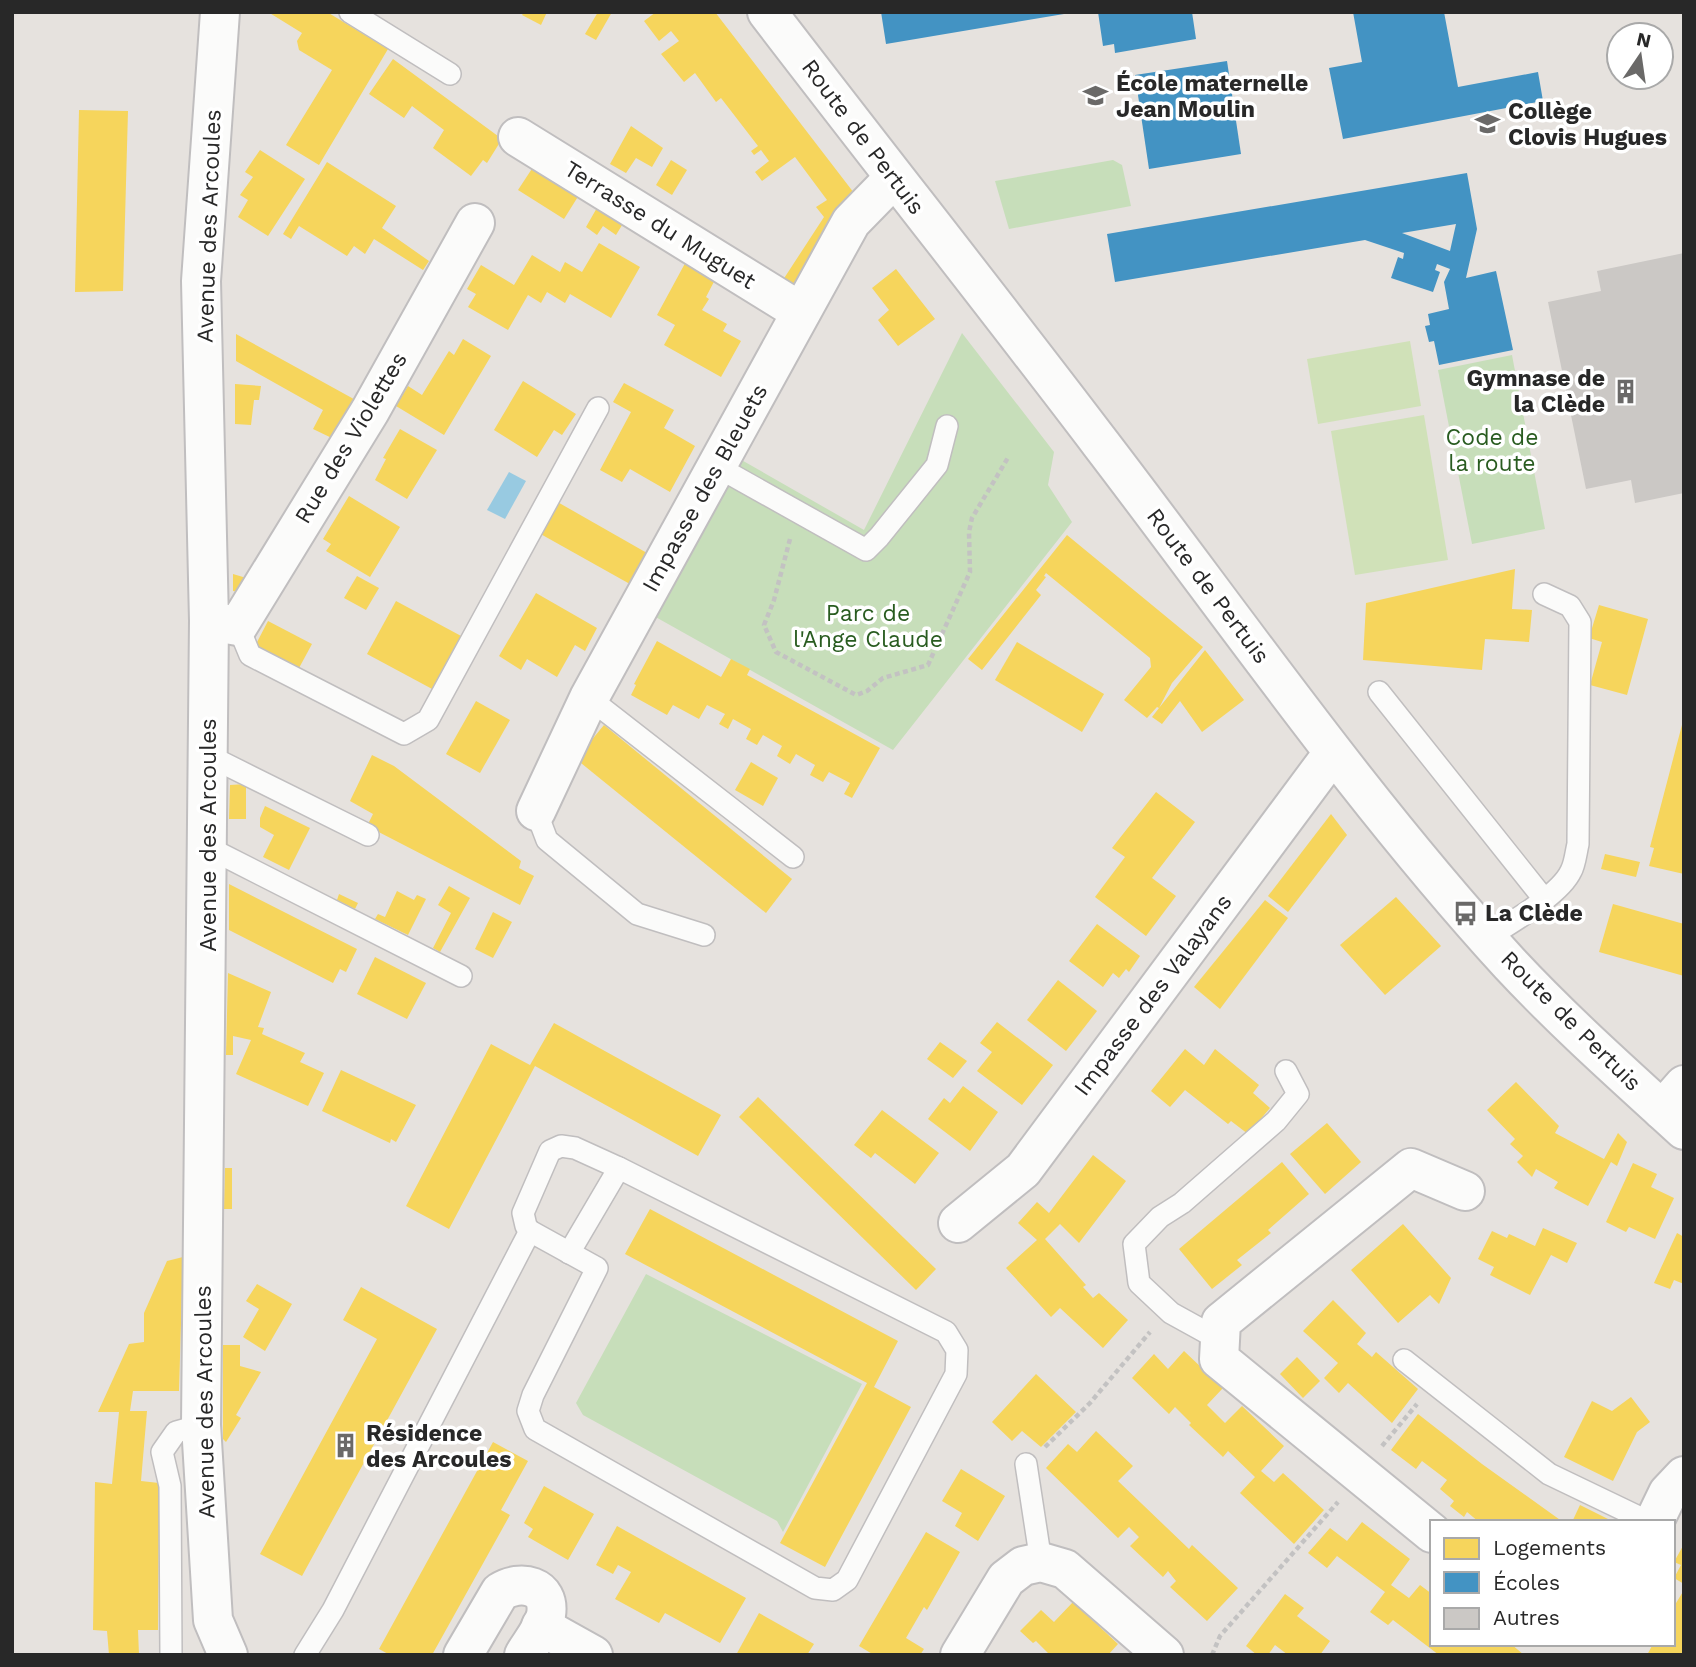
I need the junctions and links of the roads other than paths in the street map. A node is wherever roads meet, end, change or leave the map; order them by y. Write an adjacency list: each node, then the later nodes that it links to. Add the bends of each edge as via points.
1 (220, 12): 13 (street, Avenue des Arcoules, via 201,281)
2 (350, 12): 4 (lane)
3 (767, 12): 6 (street, Route de Pertuis)
4 (450, 74)
5 (518, 137): 8 (street, Terrasse du Muguet)
6 (894, 178): 8 (street, Impasse des Bleuets, via 851,222); 16 (street, Route de Pertuis)
7 (475, 223): 13 (street, Rue des Violettes, via 370,411)
8 (801, 312): 11 (street, Impasse des Bleuets)
9 (598, 408): 13 (lane, via 428,720 404,734 250,655)
10 (947, 426): 11 (lane, via 937,465 866,550)
11 (716, 466): 15 (street, Impasse des Bleuets)
12 (1544, 594): 22 (lane, via 1570,606 1580,622 1578,844 1571,871)
13 (224, 624): 17 (street, Avenue des Arcoules)
14 (1380, 692): 22 (lane)
15 (589, 698): 18 (street, Impasse des Bleuets); 21 (lane)
16 (1333, 753): 24 (street, Route de Pertuis); 30 (street, Impasse des Valayans, via 1023,1170)
17 (209, 756): 19 (lane); 20 (street, Avenue des Arcoules)
18 (536, 811): 23 (lane, via 547,840 637,914)
19 (368, 835)
20 (209, 848): 25 (lane); 35 (street, Avenue des Arcoules)
21 (793, 857)
22 (1544, 899): 24 (lane)
23 (704, 935)
24 (1487, 938): 27 (street, Route de Pertuis, via 1553,1009)
25 (461, 976)
26 (1286, 1071): 33 (lane, via 1298,1094 1276,1121 1134,1244 1139,1283 1171,1312)
27 (1676, 1108)
28 (619, 1168): 31 (lane, via 575,1148 561,1146 550,1151 523,1213); 32 (lane); 32 (lane, via 946,1332 957,1350 956,1374 847,1580 833,1590 815,1588 535,1429 528,1411 534,1395 597,1268)
29 (1465, 1191): 33 (street, via 1411,1168 1221,1322)
30 (958, 1223)
31 (530, 1231): 32 (lane); 45 (lane, via 333,1610)
32 (569, 1253)
33 (1220, 1340): 40 (street, via 1219,1359)
34 (1404, 1360): 38 (lane, via 1549,1474)
35 (201, 1425): 43 (lane, via 176,1432 162,1452 170,1486); 44 (street, Avenue des Arcoules, via 213,1620)
36 (1026, 1464): 41 (lane)
37 (1684, 1476): 39 (street)
38 (1647, 1520)
39 (1652, 1520)
40 (1430, 1531)
41 (1041, 1562): 48 (street, via 1023,1566 1006,1579); 49 (street, via 1065,1569)
42 (532, 1640): 46 (street, via 546,1613 545,1602 531,1586 509,1586 500,1592); 47 (street)
43 (170, 1655)
44 (228, 1655)
45 (305, 1655)
46 (463, 1655)
47 (593, 1655)
48 (960, 1655)
49 (1164, 1655)

